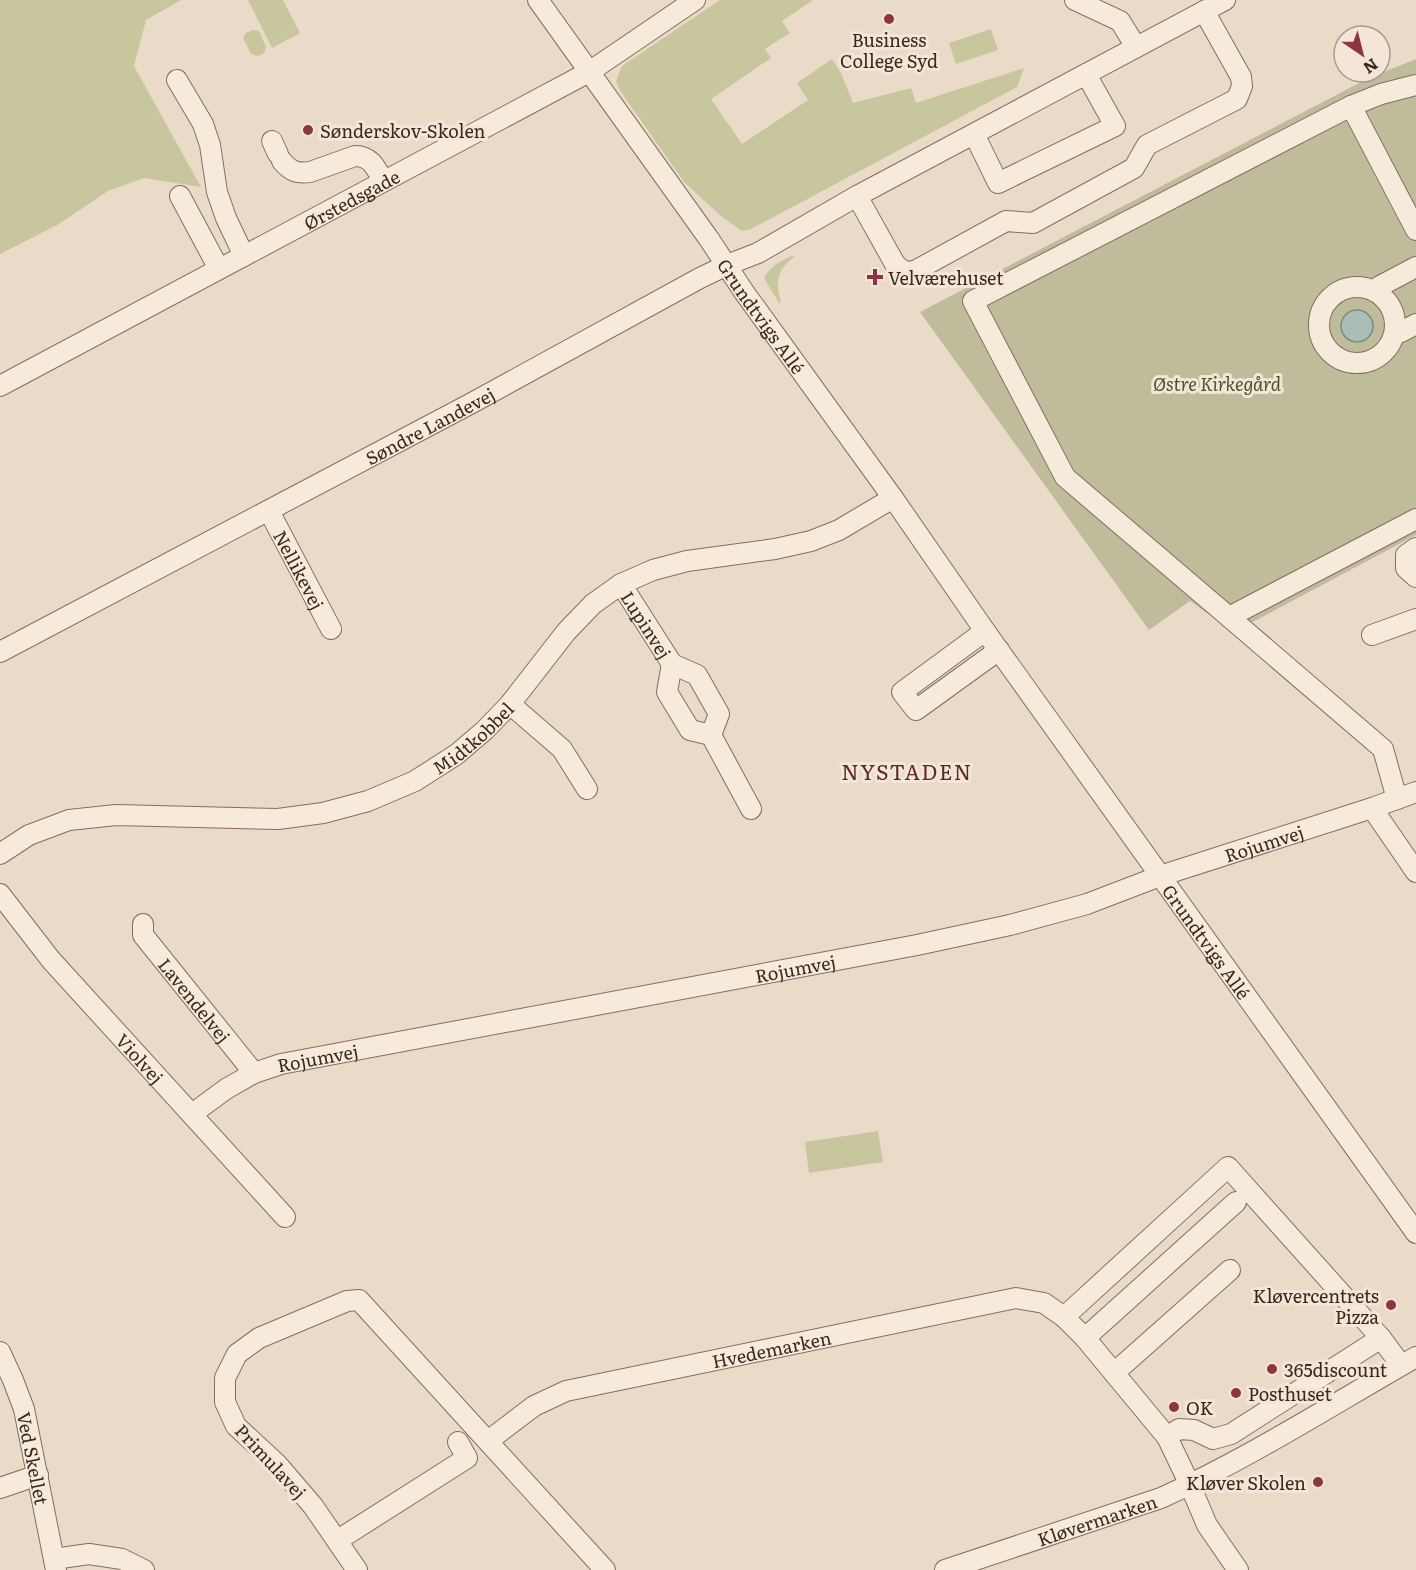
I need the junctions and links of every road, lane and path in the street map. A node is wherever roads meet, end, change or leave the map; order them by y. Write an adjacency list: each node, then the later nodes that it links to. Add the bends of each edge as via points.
1 (538, 0): 7 (street, Grundtvigs Allé)
2 (695, 0): 7 (street, Ørstedsgade)
3 (1075, 0): 6 (street, via 1120,21)
4 (1225, 0): 5 (street, Søndre Landevej)
5 (1204, 11): 6 (street, Søndre Landevej); 16 (street, via 1241,77 1237,99 1147,145 1134,168 1033,223 1006,221 913,272 903,271)
6 (1136, 47): 8 (street, Søndre Landevej)
7 (589, 72): 14 (street, Ørstedsgade); 19 (street, Grundtvigs Allé)
8 (1086, 74): 12 (street, Søndre Landevej); 12 (street, via 1115,126 998,183)
9 (177, 80): 18 (street, via 203,124 217,192)
10 (1416, 85): 11 (street)
11 (1351, 106): 17 (street); 32 (street, via 973,301 1065,477)
12 (974, 134): 16 (street, Søndre Landevej)
13 (277, 152): 14 (street, via 292,171 302,173 363,156)
14 (383, 181): 18 (street, Ørstedsgade)
15 (180, 196): 21 (street)
16 (857, 196): 19 (street, Søndre Landevej, via 758,253)
17 (1416, 230)
18 (244, 256): 21 (street, Ørstedsgade)
19 (727, 265): 26 (street, Grundtvigs Allé); 27 (street, Søndre Landevej)
20 (1416, 267): 22 (street)
21 (219, 269): 25 (street, Ørstedsgade)
22 (1375, 291): 24 (street, via 1392,308); 24 (street, via 1348,287 1327,300 1319,322 1323,343 1343,360 1367,362 1388,348)
23 (1416, 324): 24 (street)
24 (1395, 332)
25 (0, 386)
26 (893, 498): 31 (street, Midtkobbel, via 839,530 811,541 687,561); 35 (street, Grundtvigs Allé)
27 (268, 511): 34 (street, Nellikevej); 38 (street, Søndre Landevej)
28 (1416, 519): 32 (street)
29 (1416, 548): 30 (street, via 1406,555 1406,568)
30 (1416, 577)
31 (621, 584): 39 (street, Lupinvej); 40 (street, Midtkobbel, via 593,604 566,632)
32 (1229, 617): 44 (street, via 1383,749)
33 (1416, 620): 36 (street)
34 (331, 629)
35 (986, 631): 37 (street, Grundtvigs Allé); 37 (street, via 902,692 916,710)
36 (1372, 635)
37 (999, 650): 49 (street, Grundtvigs Allé)
38 (0, 652)
39 (672, 664): 41 (street, Lupinvej, via 667,692 690,730); 41 (street, Lupinvej, via 697,675 719,714)
40 (510, 704): 42 (street, via 562,749); 47 (street, Midtkobbel, via 457,754 415,782 368,801 278,819 116,814 69,820 29,835)
41 (711, 735): 46 (street)
42 (587, 789)
43 (1416, 792): 44 (street, Rojumvej)
44 (1397, 799): 45 (street, Rojumvej)
45 (1372, 808): 48 (street); 49 (street, Rojumvej)
46 (751, 809)
47 (0, 854)
48 (1416, 872)
49 (1160, 876): 52 (street, Rojumvej, via 1087,904 952,938 281,1064); 56 (street, Grundtvigs Allé)
50 (0, 894): 53 (street, Violvej, via 51,960)
51 (143, 924): 52 (street, Lavendelvej, via 143,935)
52 (254, 1073): 53 (street, Rojumvej)
53 (192, 1114): 55 (street, Violvej)
54 (1236, 1202): 59 (street)
55 (285, 1217)
56 (1416, 1233)
57 (1230, 1270): 63 (street)
58 (1064, 1317): 59 (street, Hvedemarken); 60 (street, Kløvermarken, via 1228,1167); 67 (street, Hvedemarken, via 1044,1303 1016,1298 566,1391 534,1406)
59 (1085, 1338): 63 (street, Hvedemarken)
60 (1381, 1338): 62 (street, Kløvermarken); 64 (street)
61 (0, 1352): 69 (street, Ved Skellet, via 24,1409)
62 (1409, 1361): 65 (street, Kløvermarken)
63 (1114, 1373): 66 (street, Hvedemarken)
64 (1294, 1393): 65 (street); 66 (street, via 1231,1434 1213,1439 1194,1430 1179,1429)
65 (1309, 1419): 70 (street, Kløvermarken)
66 (1167, 1437): 70 (street, Hvedemarken)
67 (488, 1441): 72 (street, Primulavej, via 359,1300 347,1301 259,1338 237,1354 225,1378 225,1402 236,1426 277,1464); 76 (street)
68 (458, 1442): 72 (street, via 467,1458)
69 (38, 1475): 71 (street); 73 (street, Ved Skellet)
70 (1190, 1485): 77 (street, Kløvermarken); 78 (street, Hvedemarken, via 1207,1525)
71 (0, 1488)
72 (338, 1540): 75 (street, Primulavej)
73 (55, 1564): 74 (street, via 89,1554 122,1559)
74 (144, 1570)
75 (357, 1570)
76 (605, 1570)
77 (945, 1570)
78 (1238, 1570)

